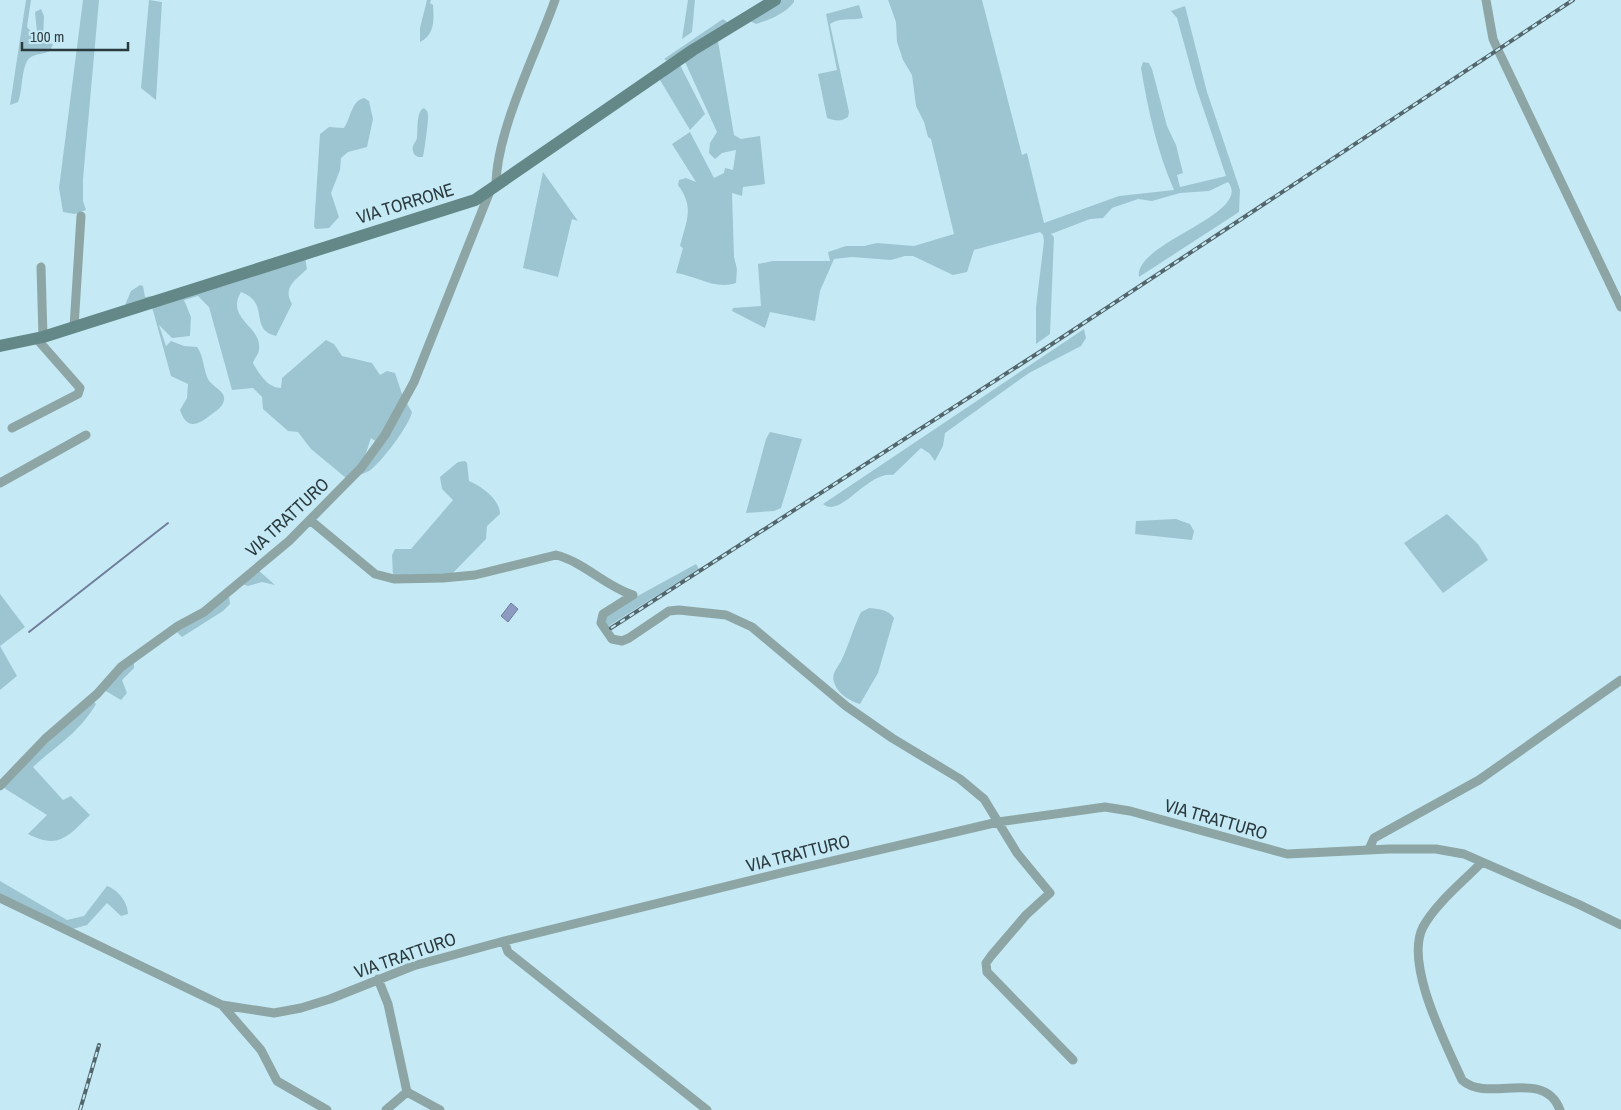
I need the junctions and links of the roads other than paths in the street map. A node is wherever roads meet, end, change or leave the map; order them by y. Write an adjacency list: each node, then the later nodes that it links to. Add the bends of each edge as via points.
1 (555, 0): 4 (street, VIA TRATTURO, via 512,113 496,165)
2 (775, 0): 4 (main road, VIA TORRONE, via 679,59)
3 (1486, 0): 7 (street, via 1493,39)
4 (493, 189): 8 (main road, VIA TORRONE, via 454,208); 14 (street, VIA TRATTURO, via 414,382 398,413 361,468)
5 (81, 216): 8 (street)
6 (41, 267): 9 (street)
7 (1621, 307)
8 (74, 327): 9 (main road, VIA TORRONE)
9 (39, 337): 10 (main road, VIA TORRONE); 11 (street, via 80,388 78,394)
10 (0, 346)
11 (12, 428)
12 (86, 435): 13 (street)
13 (0, 483)
14 (310, 520): 16 (street, VIA TRATTURO, via 204,612 178,626 121,667); 17 (street, via 375,574 394,579 443,578 556,555 567,558 618,590 634,595 603,614 601,623 612,639 622,641 630,638 669,611 726,615 752,627 877,728 960,779 984,799)
15 (1621, 680): 18 (street, via 1479,780 1374,838)
16 (0, 786)
17 (998, 822): 18 (street, VIA TRATTURO, via 1105,807 1287,854); 22 (street, VIA TRATTURO); 27 (street, via 1017,854 1050,893 990,956 986,963 987,972)
18 (1369, 849): 19 (street, VIA TRATTURO, via 1436,849 1464,854)
19 (1482, 862): 21 (street, VIA TRATTURO); 33 (street, via 1423,927 1418,941 1422,978 1436,1022 1462,1080 1476,1087 1546,1091 1557,1101)
20 (0, 898): 24 (street, VIA TRATTURO)
21 (1621, 926)
22 (504, 941): 23 (street, VIA TRATTURO); 32 (street, via 508,952)
23 (378, 979): 25 (street, VIA TRATTURO, via 301,1008 274,1013); 28 (street, via 388,1004)
24 (222, 1005): 25 (street, VIA TRATTURO); 26 (street)
25 (250, 1011): 26 (street)
26 (238, 1022): 29 (street, via 261,1050 277,1081)
27 (1073, 1060)
28 (407, 1092): 30 (street); 31 (street)
29 (327, 1110)
30 (386, 1110)
31 (440, 1110)
32 (707, 1110)
33 (1560, 1110)

